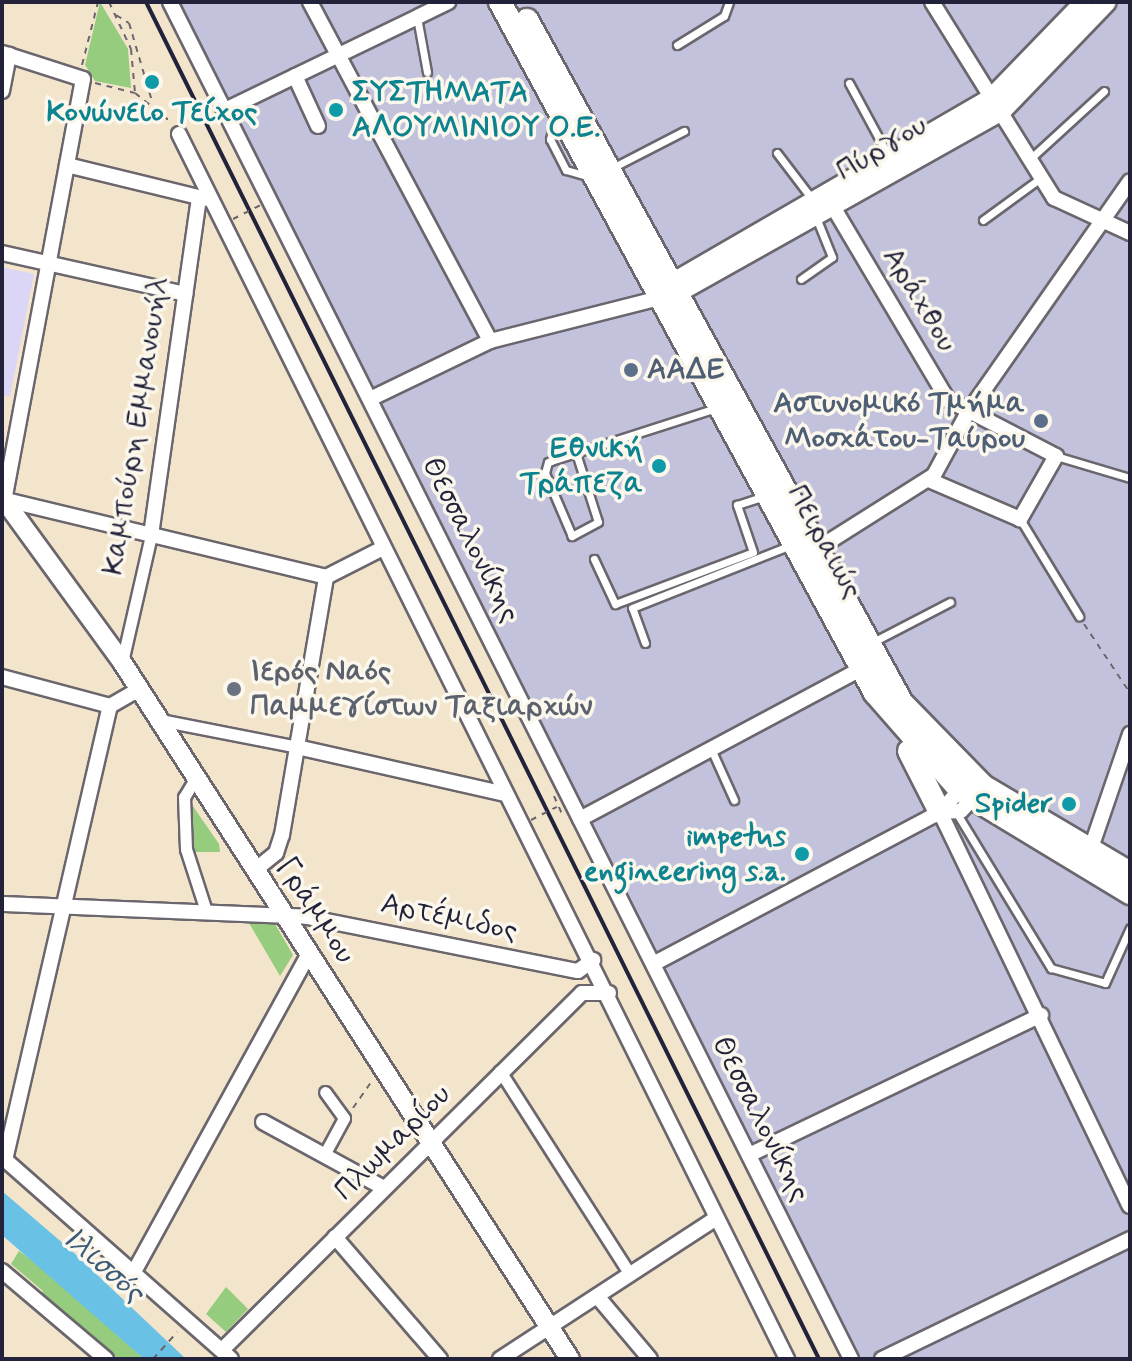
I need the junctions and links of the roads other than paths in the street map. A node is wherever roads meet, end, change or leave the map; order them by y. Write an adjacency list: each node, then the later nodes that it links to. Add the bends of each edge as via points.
1 (170, 2): 20 (street, Θεσσαλονίκης)
2 (310, 2): 13 (street)
3 (448, 2): 10 (street)
4 (500, 2): 28 (main road, Πειραιώς, via 557,111)
5 (517, 2): 28 (main road, Πειραιώς)
6 (729, 2): 11 (lane, via 724,16)
7 (932, 2): 19 (street)
8 (1084, 2): 19 (street, Πύργου)
9 (1107, 2): 19 (street, Πύργου)
10 (417, 17): 13 (street); 14 (lane)
11 (677, 45)
12 (6, 54): 17 (street); 27 (street, via 82,77)
13 (338, 55): 15 (street); 43 (street)
14 (427, 72)
15 (295, 76): 20 (street); 21 (street)
16 (849, 83): 25 (lane)
17 (2, 91)
18 (1104, 91): 26 (lane)
19 (997, 104): 25 (street, Πύργου); 26 (street); 33 (street, Πύργου)
20 (225, 110): 44 (street, Θεσσαλονίκης)
21 (318, 126)
22 (176, 129): 31 (street)
23 (684, 131): 28 (lane)
24 (777, 153): 32 (lane)
25 (890, 156): 32 (street, Πύργου)
26 (1031, 158): 29 (street)
27 (67, 165): 31 (street); 39 (street)
28 (600, 174): 42 (main road, Πειραιώς)
29 (1042, 177): 35 (lane); 36 (street, via 1061,205)
30 (1130, 181): 36 (street)
31 (204, 198): 41 (street, Καμπούρη Εμμανουήλ); 56 (street)
32 (814, 201): 42 (street, Πύργου)
33 (835, 210): 34 (street, Πύργου); 46 (street, Αράχθου, via 948,400)
34 (817, 220): 40 (lane, via 832,257); 42 (street, Πύργου)
35 (983, 220)
36 (1100, 221): 37 (street); 46 (street)
37 (1130, 233)
38 (2, 253): 39 (street)
39 (49, 263): 41 (street); 52 (street)
40 (801, 279)
41 (185, 294): 54 (street, Καμπούρη Εμμανουήλ)
42 (666, 294): 43 (street, Πύργου); 45 (main road, Πειραιώς); 57 (main road, Πειραιώς)
43 (490, 341): 44 (street, Πύργου)
44 (370, 399): 77 (street, Θεσσαλονίκης)
45 (716, 408): 47 (lane); 51 (main road, Πειραιώς)
46 (967, 414): 48 (street, Αράχθου); 50 (street)
47 (576, 453): 47 (lane, via 545,469 572,536 598,522)
48 (1056, 456): 49 (lane); 53 (street)
49 (1130, 478)
50 (929, 480): 53 (street); 57 (street)
51 (764, 496): 55 (main road, Πειραιώς); 58 (lane, via 737,505 753,552 615,604)
52 (3, 503): 54 (street); 64 (street, Γράμμου)
53 (1020, 519): 61 (lane)
54 (151, 535): 59 (street); 64 (street, Καμπούρη Εμμανουήλ)
55 (791, 545): 62 (lane, via 632,608); 65 (main road, Πειραιώς)
56 (383, 548): 59 (street); 74 (street)
57 (814, 551): 63 (main road, Πειραιώς)
58 (594, 559)
59 (326, 577): 71 (street)
60 (950, 602): 63 (lane)
61 (1079, 616)
62 (645, 643)
63 (866, 646): 76 (main road, Πειραιώς, via 917,720)
64 (122, 662): 67 (street, Γράμμου)
65 (859, 670): 72 (street); 76 (main road, Πειραιώς)
66 (2, 677): 68 (street)
67 (138, 690): 68 (street); 69 (street, Γράμμου)
68 (110, 706): 83 (street)
69 (155, 719): 71 (street); 73 (street, Γράμμου)
70 (1130, 734): 78 (street)
71 (297, 747): 74 (street); 79 (street, via 280,844)
72 (711, 749): 75 (lane); 77 (street)
73 (195, 779): 79 (street, Γράμμου); 84 (street, via 184,797 186,849)
74 (506, 794): 88 (street)
75 (734, 800)
76 (962, 800): 78 (main road, Πειραιώς); 81 (main road, Πειραιώς); 86 (lane, via 1051,968 1105,983); 89 (street); 93 (street)
77 (580, 819): 89 (street, Θεσσαλονίκης)
78 (1090, 851): 80 (main road, Πειραιώς)
79 (255, 870): 85 (street, Γράμμου)
80 (1130, 873)
81 (1130, 893)
82 (2, 904): 83 (street, Αρτέμιδος)
83 (63, 908): 84 (street, Αρτέμιδος); 100 (street)
84 (206, 911): 85 (street, Αρτέμιδος)
85 (284, 915): 87 (street, Γράμμου); 90 (street, Αρτέμιδος)
86 (1130, 928)
87 (309, 954): 97 (street, Γράμμου); 106 (street)
88 (593, 960): 90 (street); 92 (street)
89 (655, 963): 99 (street, Θεσσαλονίκης)
90 (578, 971): 91 (lane)
91 (582, 993): 92 (street); 94 (street, Πλωμαρίου)
92 (609, 993): 103 (street)
93 (1041, 1015): 99 (street); 102 (street)
94 (500, 1071): 97 (street, Πλωμαρίου); 108 (street)
95 (325, 1092): 98 (street, via 344,1118)
96 (263, 1122): 98 (street)
97 (430, 1141): 101 (street, Πλωμαρίου); 110 (street, Γράμμου)
98 (324, 1155): 101 (street)
99 (749, 1155): 118 (street, Θεσσαλονίκης)
100 (4, 1158): 106 (street)
101 (384, 1188): 104 (street, Πλωμαρίου)
102 (1130, 1206)
103 (716, 1218): 108 (street); 117 (street)
104 (335, 1237): 111 (street, Πλωμαρίου); 113 (street, via 398,1302)
105 (1130, 1239): 119 (street)
106 (135, 1270): 111 (street)
107 (2, 1271): 112 (street)
108 (630, 1274): 109 (street)
109 (597, 1296): 110 (street); 116 (street)
110 (550, 1326): 114 (street); 115 (street, Γράμμου)
111 (227, 1355)
112 (106, 1359)
113 (440, 1359)
114 (500, 1359)
115 (570, 1359)
116 (650, 1359)
117 (787, 1359)
118 (851, 1359)
119 (882, 1359)

